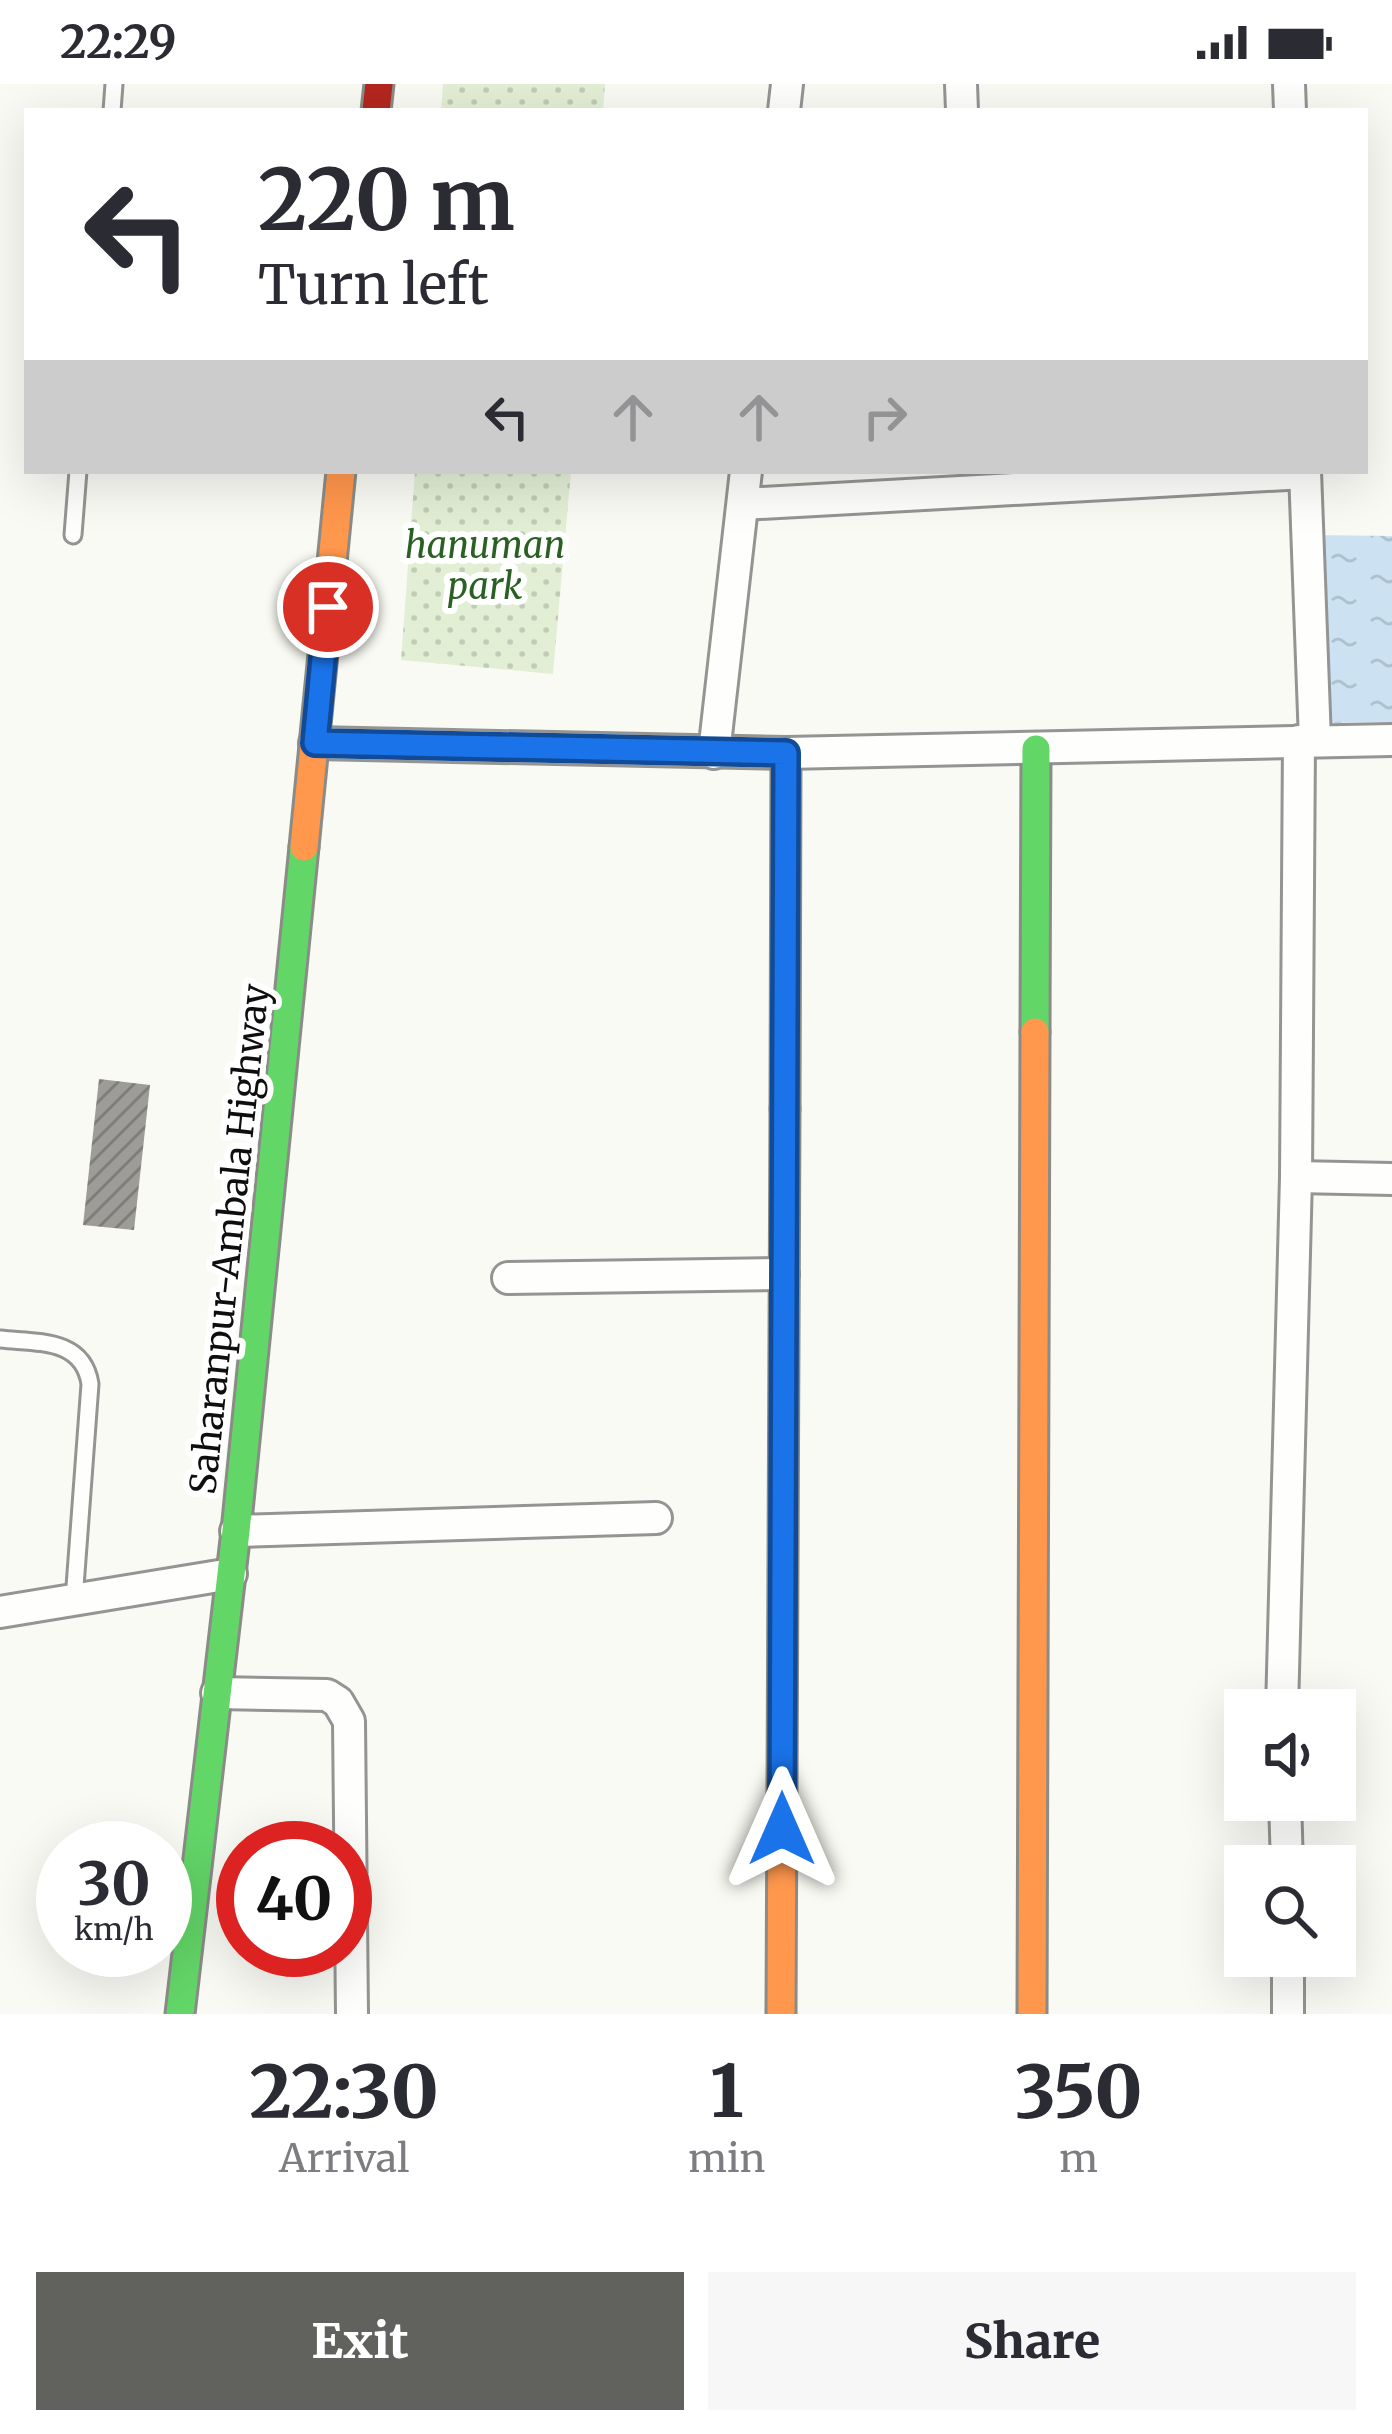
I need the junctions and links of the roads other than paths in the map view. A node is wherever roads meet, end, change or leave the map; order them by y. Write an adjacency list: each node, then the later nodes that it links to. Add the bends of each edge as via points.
1 (78, 474): 8 (lane)
2 (341, 474): 11 (street, Saharanpur-Ambala Highway)
3 (746, 474): 7 (street)
4 (1232, 474): 6 (street)
5 (1305, 474): 10 (street)
6 (975, 481): 7 (street)
7 (743, 504): 13 (street)
8 (74, 535)
9 (1392, 740): 10 (street)
10 (1307, 741): 12 (street); 15 (street)
11 (315, 743): 13 (street); 21 (street, Saharanpur-Ambala Highway)
12 (1036, 749): 14 (street); 31 (street)
13 (714, 753): 14 (street)
14 (786, 753): 17 (street)
15 (1296, 1177): 16 (street); 25 (street)
16 (1392, 1179)
17 (783, 1274): 18 (street); 30 (street)
18 (508, 1279)
19 (0, 1339): 23 (lane, via 61,1346 88,1368)
20 (656, 1518): 21 (street)
21 (236, 1531): 22 (street, Saharanpur-Ambala Highway)
22 (231, 1574): 23 (street); 26 (street, Saharanpur-Ambala Highway)
23 (74, 1600): 24 (street)
24 (0, 1612)
25 (1283, 1689)
26 (217, 1693): 28 (street, Saharanpur-Ambala Highway); 29 (street, via 327,1695 345,1710)
27 (1288, 1977): 32 (street)
28 (180, 2014)
29 (352, 2014)
30 (781, 2014)
31 (1032, 2014)
32 (1288, 2014)

